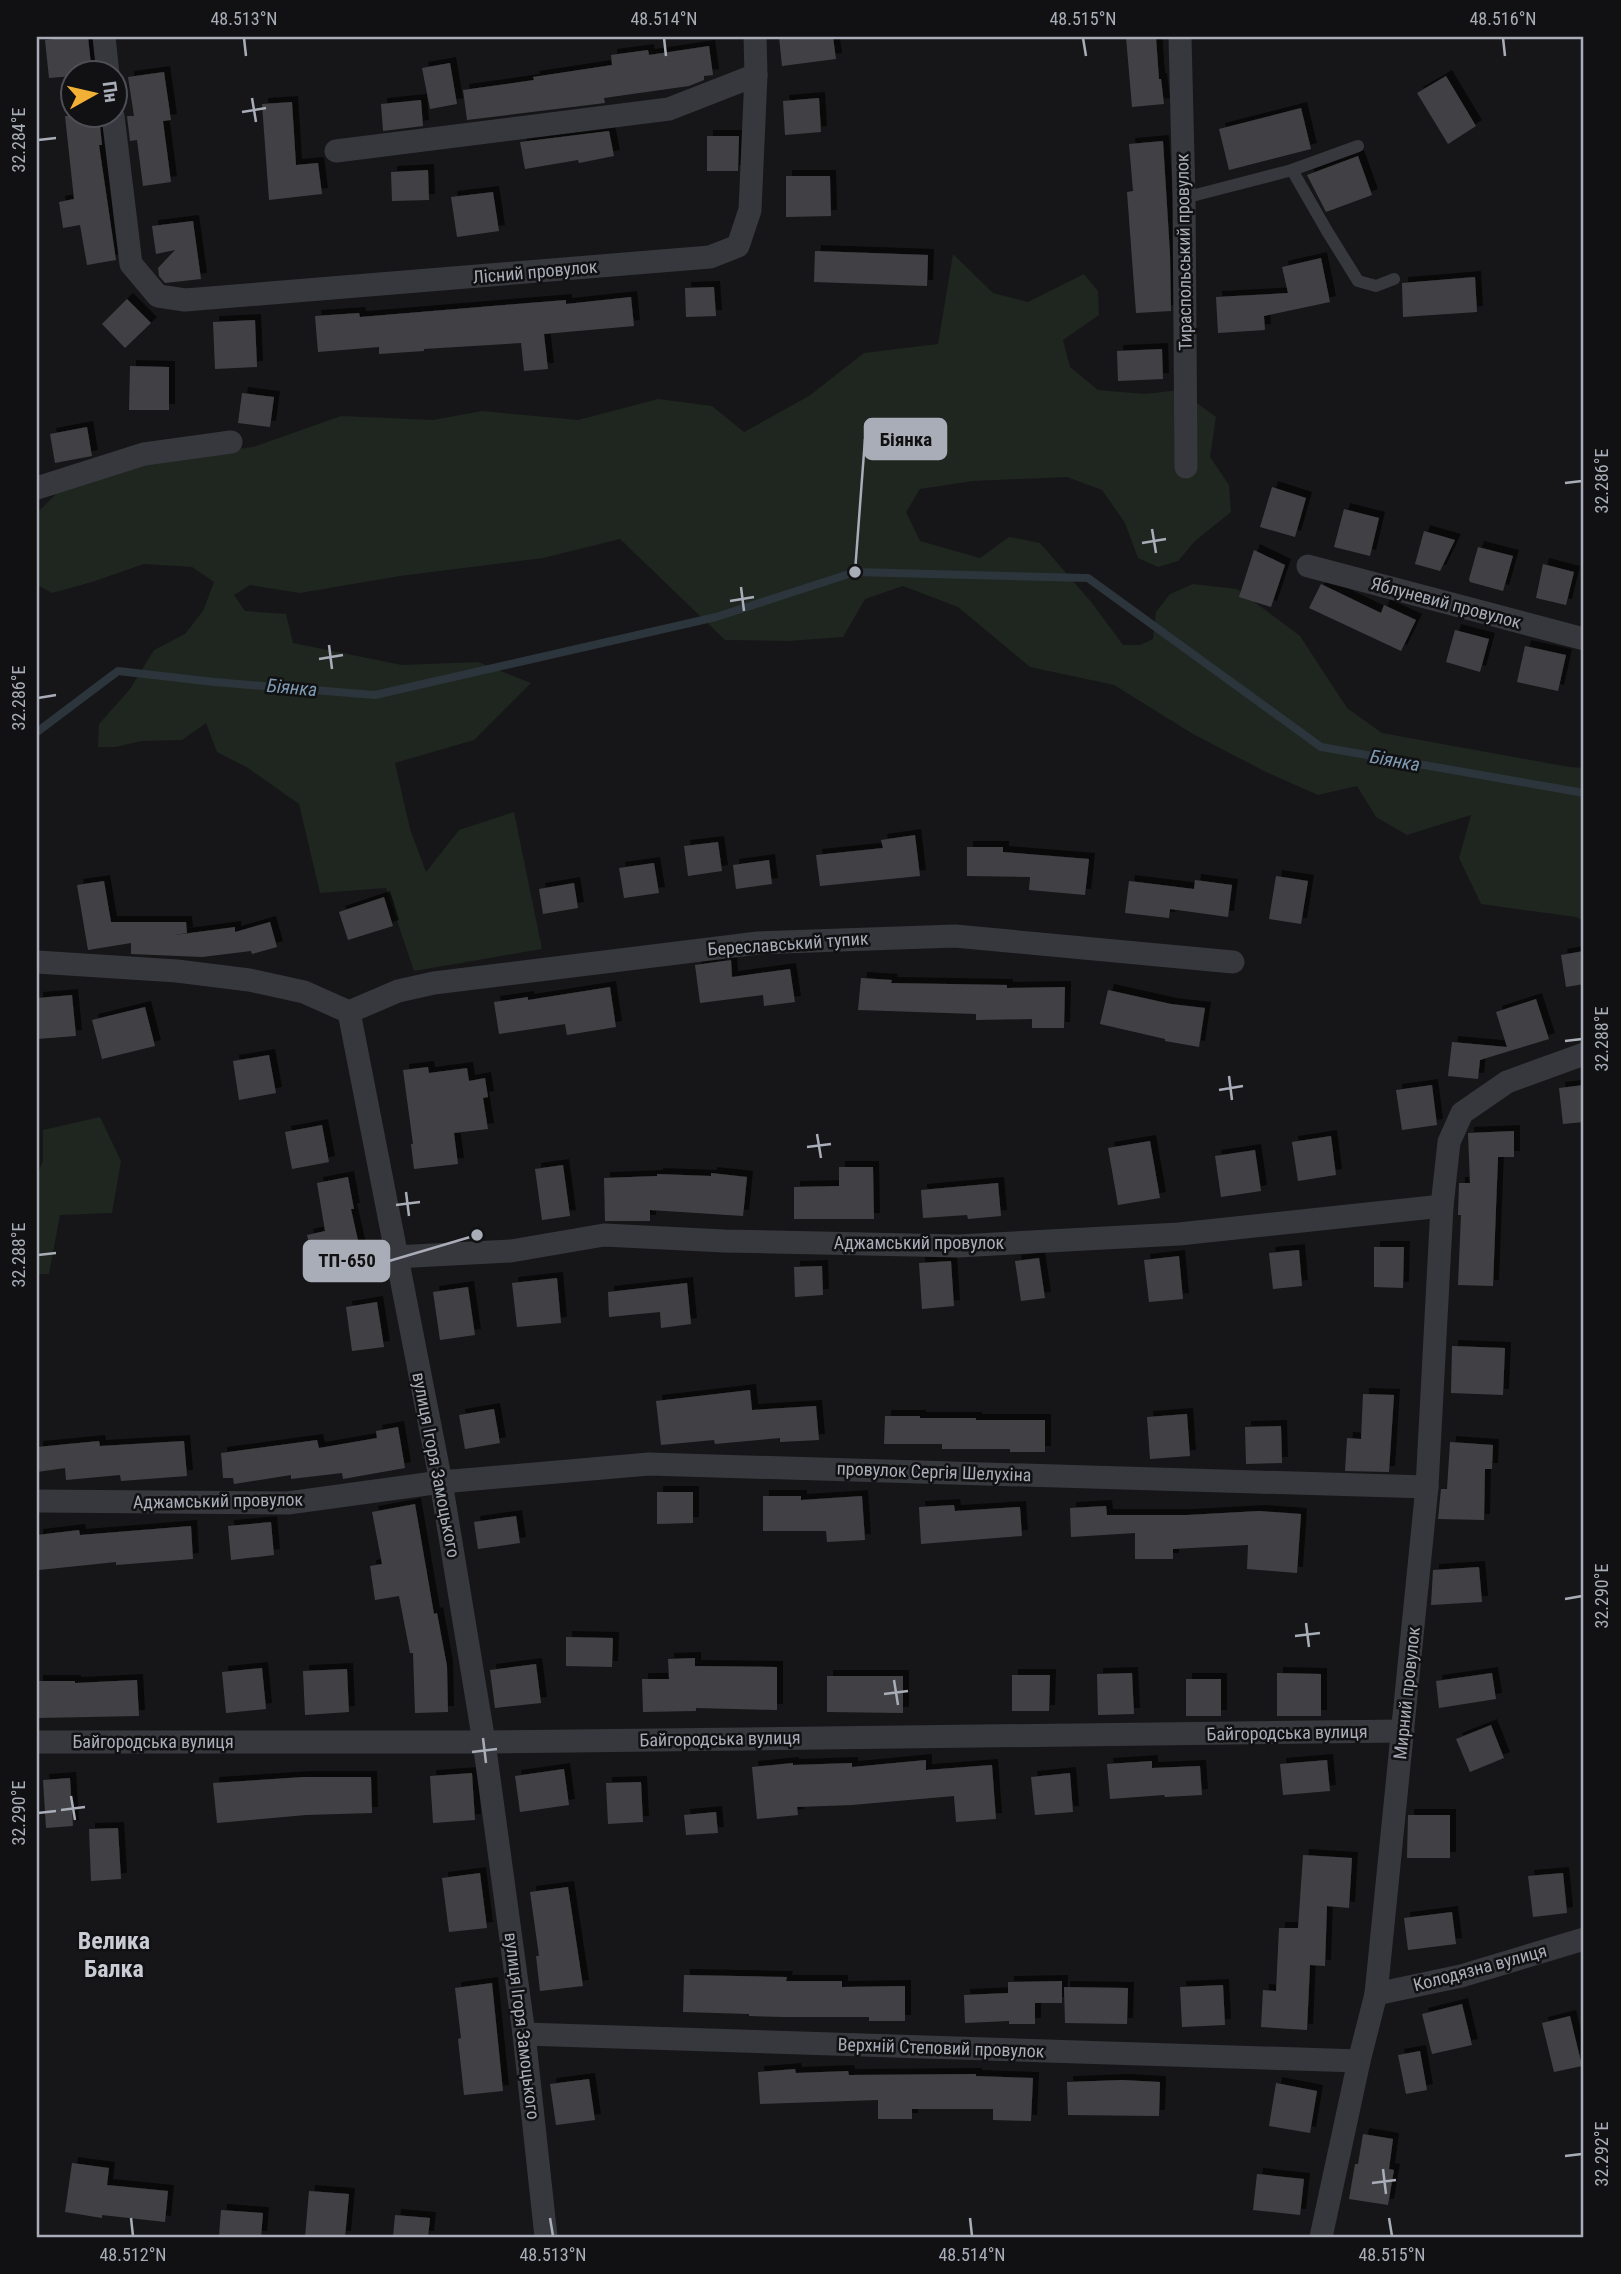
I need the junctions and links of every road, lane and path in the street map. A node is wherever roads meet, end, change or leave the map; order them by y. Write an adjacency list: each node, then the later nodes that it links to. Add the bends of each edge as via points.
1 (104, 37): 4 (street)
2 (755, 37): 5 (street, Лісний провулок)
3 (1180, 37): 10 (street, Тираспольський провулок)
4 (106, 60)
5 (756, 75): 6 (street, Лісний провулок, via 750,210 738,246 710,257 185,300 158,296 131,264); 8 (street, via 669,109)
6 (115, 130)
7 (1358, 146): 9 (lane)
8 (336, 151)
9 (1292, 170): 10 (lane); 11 (lane, via 1358,281 1376,286)
10 (1184, 198): 13 (street, Тираспольський провулок)
11 (1394, 279)
12 (231, 442): 14 (street, via 144,454)
13 (1186, 467)
14 (37, 488)
15 (1308, 566): 16 (street, Яблуневий провулок)
16 (1584, 639)
17 (37, 962): 19 (street, via 249,980 304,992)
18 (1233, 962): 19 (street, Береславський тупик, via 954,936 758,943 434,983 398,991)
19 (349, 1013): 24 (street, вулиця Ігоря Замоцького)
20 (1584, 1054): 22 (street)
21 (1584, 1064): 22 (lane)
22 (1556, 1065): 23 (street, Мирний провулок, via 1507,1082 1462,1113 1449,1142)
23 (1442, 1206): 24 (street, Аджамський провулок, via 1178,1234 958,1246 604,1235 511,1251); 26 (street, Мирний провулок)
24 (396, 1257): 25 (street, вулиця Ігоря Замоцького)
25 (441, 1482): 26 (street, провулок Сергія Шелухіна, via 649,1464); 27 (street, Аджамський провулок, via 288,1503); 30 (street, вулиця Ігоря Замоцького)
26 (1427, 1487): 28 (street, Мирний провулок)
27 (37, 1501)
28 (1403, 1731): 30 (street, Байгородська вулиця); 32 (street, Мирний провулок)
29 (37, 1742): 30 (street, Байгородська вулиця)
30 (484, 1742): 33 (street, вулиця Ігоря Замоцького)
31 (1584, 1939): 32 (street, Колодязна вулиця, via 1461,1976)
32 (1376, 1994): 34 (street, Мирний провулок)
33 (524, 2035): 34 (street, Верхній Степовий провулок); 35 (street, вулиця Ігоря Замоцького)
34 (1359, 2061): 36 (street, Мирний провулок)
35 (546, 2237)
36 (1321, 2237)

